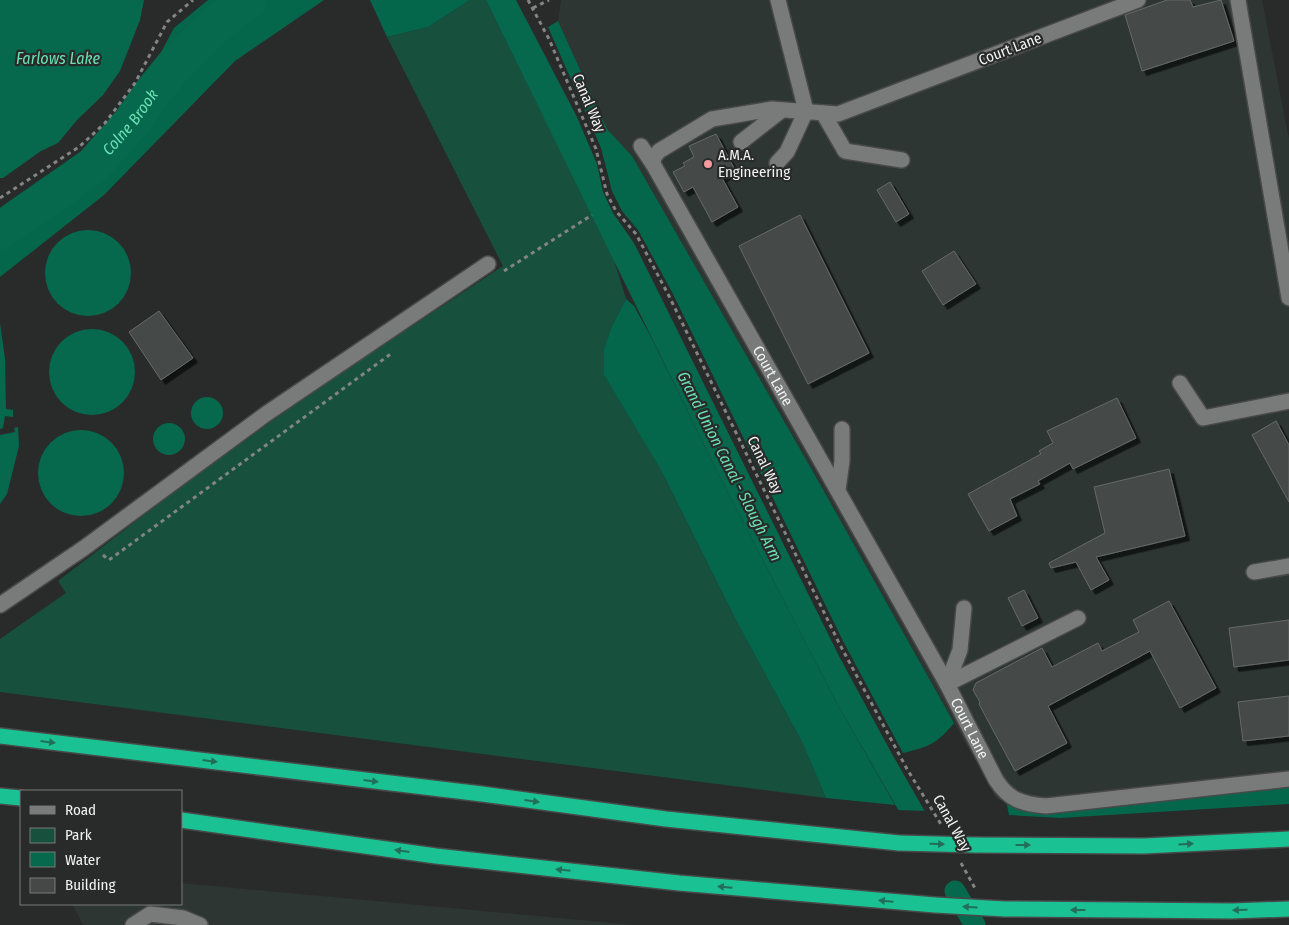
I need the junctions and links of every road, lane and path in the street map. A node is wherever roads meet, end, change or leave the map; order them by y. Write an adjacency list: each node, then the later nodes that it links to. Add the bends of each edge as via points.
1 (193, 0): 16 (path, via 167,22 135,83 105,123 78,146)
2 (528, 0): 7 (path, Canal Way)
3 (549, 0): 7 (path)
4 (778, 0): 9 (lane)
5 (1138, 0): 10 (lane, Court Lane, via 838,114)
6 (1238, 0): 20 (lane)
7 (533, 8): 38 (path, Canal Way, via 596,149 607,194 616,211 636,234 669,296 839,643)
8 (782, 110): 9 (lane, Court Lane); 11 (lane); 15 (lane, Court Lane, via 712,119 659,151)
9 (806, 111): 10 (lane, Court Lane); 14 (lane, via 787,152)
10 (823, 113): 13 (lane, via 845,151)
11 (741, 142)
12 (641, 146): 15 (lane)
13 (902, 160)
14 (776, 163)
15 (653, 164): 25 (lane, Court Lane)
16 (0, 198)
17 (592, 214): 19 (path)
18 (488, 264): 29 (lane, via 266,414 84,548)
19 (503, 271)
20 (1289, 298)
21 (398, 348): 26 (path, via 109,560)
22 (1180, 383): 23 (lane, via 1203,418)
23 (1289, 401)
24 (842, 429): 25 (lane)
25 (838, 490): 32 (lane, Court Lane)
26 (98, 552)
27 (1289, 566): 28 (lane)
28 (1254, 572)
29 (0, 605)
30 (964, 608): 32 (lane, via 960,650)
31 (1078, 618): 32 (lane)
32 (947, 684): 34 (lane, Court Lane, via 1003,791 1026,804 1075,804)
33 (0, 736): 39 (highway, one-way to 39, bridge, via 666,819 899,843 1144,846)
34 (1283, 780)
35 (0, 796): 36 (highway)
36 (20, 798)
37 (182, 820): 42 (highway, one-way to 37, bridge, via 1005,909 935,905 679,883 445,857)
38 (944, 830)
39 (1289, 839)
40 (958, 856): 41 (path, Canal Way)
41 (977, 891)
42 (1289, 909)
43 (134, 925): 44 (lane, via 150,914 183,918)
44 (200, 925)

